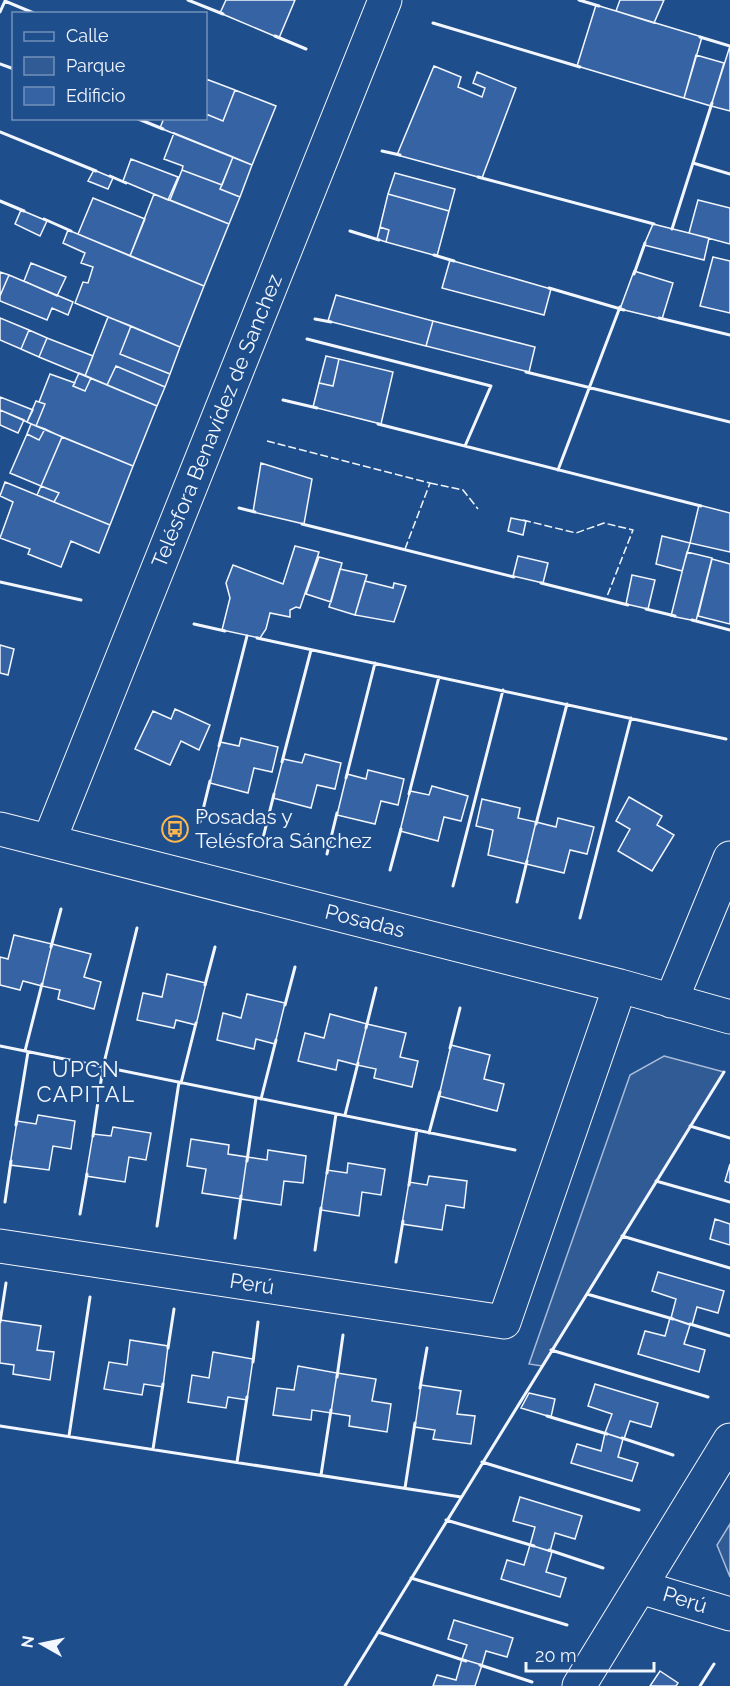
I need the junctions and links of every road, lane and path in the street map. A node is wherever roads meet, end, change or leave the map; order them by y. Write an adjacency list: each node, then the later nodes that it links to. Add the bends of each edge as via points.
1 (385, 0): 3 (street, Telésfora Benavídez de Sanchez)
2 (0, 829): 3 (street, Posadas)
3 (49, 841): 5 (street, Posadas)
4 (730, 858): 6 (street)
5 (620, 986): 6 (street, Posadas); 8 (street, Perú, via 504,1322)
6 (671, 1001): 7 (street, Posadas)
7 (730, 1017)
8 (0, 1246)
9 (730, 1440): 10 (street)
10 (640, 1587): 11 (street, Perú); 12 (street)
11 (730, 1614)
12 (579, 1686)

